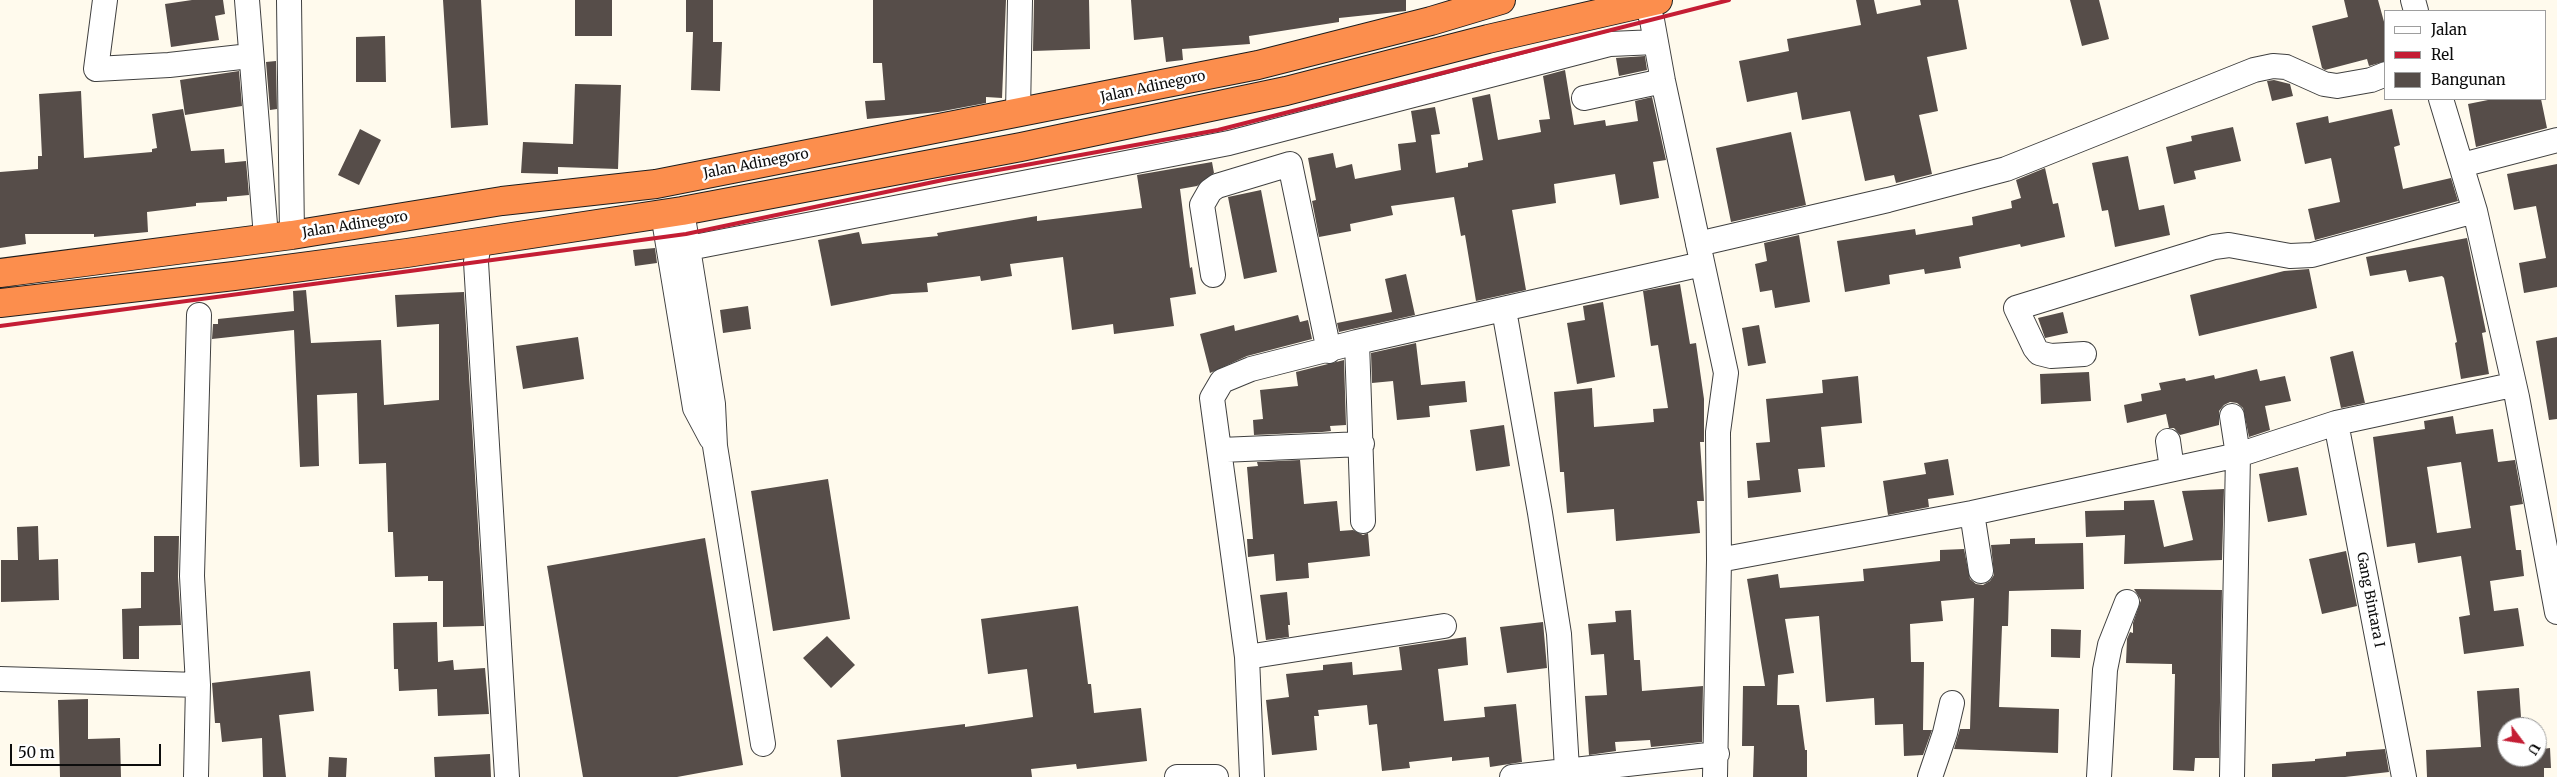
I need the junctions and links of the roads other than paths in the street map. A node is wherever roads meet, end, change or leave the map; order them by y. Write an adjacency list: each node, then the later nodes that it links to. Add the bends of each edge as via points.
1 (105, 0): 8 (street, via 96,69)
2 (247, 0): 8 (street)
3 (289, 0): 18 (street)
4 (1020, 0): 13 (street)
5 (1501, 0): 13 (highway, Jalan Adinegoro, via 1258,65)
6 (1652, 2): 7 (street); 17 (highway, via 1488,39 1286,91 1021,147)
7 (1656, 42): 10 (street); 21 (street, via 1610,44 1229,143)
8 (250, 56): 18 (street)
9 (2384, 75): 23 (street, via 2337,86 2286,68 2273,66 2254,70 2006,169)
10 (1663, 81): 11 (street); 23 (street)
11 (1584, 98)
12 (2441, 100): 15 (street)
13 (1018, 113): 18 (highway, Jalan Adinegoro, via 656,184 502,201)
14 (2557, 140): 15 (street)
15 (2462, 165): 16 (street)
16 (2475, 211): 34 (street, via 2312,255 2290,256 2228,245 2214,247 2016,308 2039,352 2051,356); 35 (street)
17 (672, 212): 19 (highway); 21 (street); 28 (street)
18 (279, 236): 20 (highway, Jalan Adinegoro)
19 (479, 242): 26 (highway); 59 (street, via 476,262)
20 (226, 244): 22 (highway, Jalan Adinegoro); 26 (highway, via 220,254 222,264)
21 (689, 248): 28 (street)
22 (167, 251): 24 (highway, Jalan Adinegoro); 27 (highway, via 175,260 176,273)
23 (1700, 254): 30 (street); 46 (street, via 1726,373 1718,432)
24 (0, 273)
25 (1213, 275): 33 (street, via 1202,205 1210,191 1216,186 1290,164)
26 (234, 276): 27 (highway)
27 (167, 284): 29 (highway)
28 (686, 291): 55 (street, via 695,408 715,446)
29 (0, 303)
30 (1504, 310): 32 (street); 57 (street, via 1559,634)
31 (199, 315): 53 (street, via 192,576)
32 (1357, 342): 33 (street); 39 (street)
33 (1328, 350): 40 (street, via 1251,369 1222,381 1212,398)
34 (2084, 354)
35 (2512, 385): 37 (street); 44 (street)
36 (2232, 416): 41 (street)
37 (2336, 423): 41 (street); 67 (street, Gang Bintara I)
38 (2168, 441): 42 (street)
39 (1362, 444): 40 (street); 45 (street)
40 (1221, 450): 51 (street)
41 (2238, 456): 42 (street); 66 (street)
42 (2172, 469): 43 (street)
43 (1972, 513): 46 (street); 47 (street)
44 (2548, 519): 49 (street)
45 (1363, 521)
46 (1719, 560): 56 (street)
47 (1980, 572)
48 (2127, 602): 65 (street, via 2104,670)
49 (2557, 612)
50 (1444, 626): 51 (street)
51 (1247, 657): 62 (street)
52 (0, 679): 53 (street)
53 (198, 685): 58 (street)
54 (1952, 703): 64 (street)
55 (763, 744)
56 (1716, 766): 57 (street)
57 (1567, 769): 63 (street)
58 (196, 777)
59 (507, 777)
60 (1178, 777): 61 (street)
61 (1216, 777)
62 (1252, 777)
63 (1514, 777)
64 (1930, 777)
65 (2099, 777)
66 (2232, 777)
67 (2404, 777)

